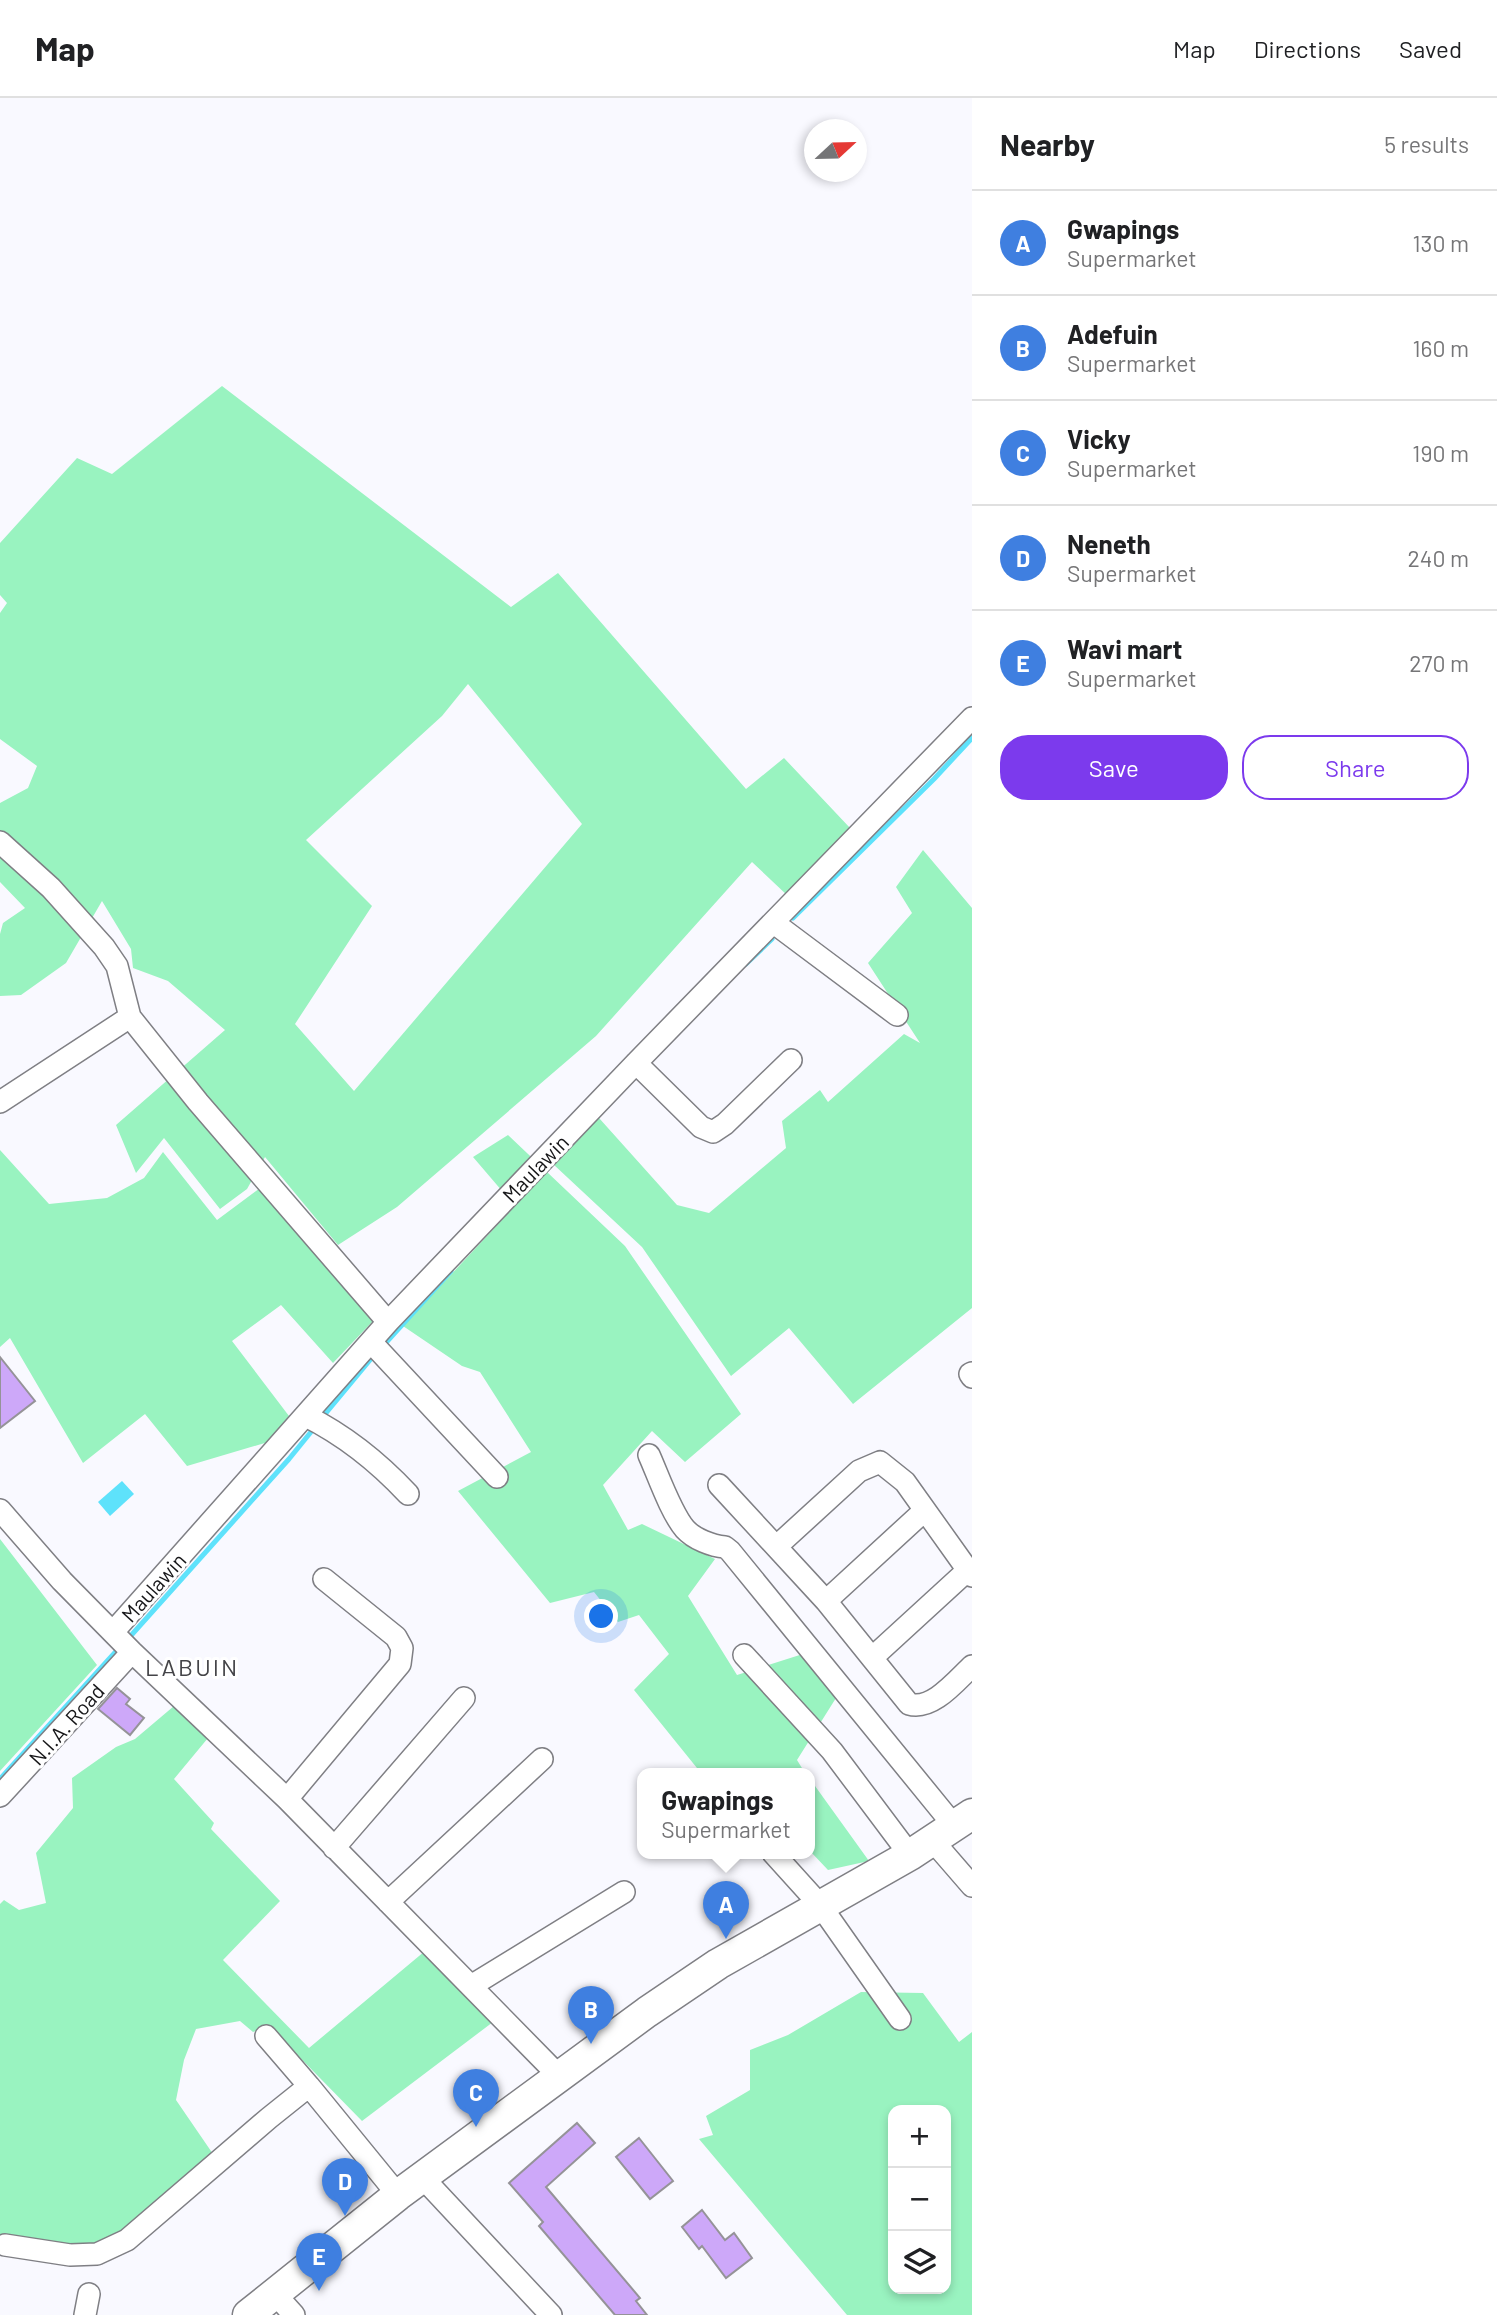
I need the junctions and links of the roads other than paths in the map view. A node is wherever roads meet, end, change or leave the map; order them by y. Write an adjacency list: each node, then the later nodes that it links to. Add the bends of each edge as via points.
1 (972, 718): 3 (street, Maulawin)
2 (0, 842): 5 (street, via 51,888 104,947 117,966)
3 (774, 923): 4 (street); 7 (street, Maulawin)
4 (897, 1015)
5 (130, 1017): 8 (street); 9 (street)
6 (791, 1060): 7 (street, via 713,1132 701,1127)
7 (636, 1063): 9 (street, Maulawin)
8 (0, 1102)
9 (388, 1322): 10 (street, Maulawin)
10 (371, 1342): 11 (street, Maulawin); 13 (street)
11 (306, 1416): 15 (street, via 371,1459); 22 (street, Maulawin)
12 (649, 1455): 31 (street, via 685,1530 730,1551)
13 (497, 1477)
14 (719, 1485): 18 (street)
15 (408, 1494)
16 (0, 1510): 22 (street)
17 (924, 1511): 18 (street, via 905,1482 880,1462 859,1471); 19 (street); 21 (street)
18 (776, 1546): 21 (street)
19 (970, 1573): 25 (street)
20 (324, 1579): 30 (street, via 396,1637 402,1648 400,1664)
21 (826, 1601): 25 (street)
22 (113, 1632): 23 (street)
23 (132, 1652): 29 (street, N.I.A. Road); 30 (street)
24 (744, 1655): 31 (street, via 832,1751)
25 (873, 1657): 26 (street, via 909,1704 918,1707 930,1703)
26 (972, 1666)
27 (464, 1698): 32 (street)
28 (542, 1759): 36 (street)
29 (0, 1796)
30 (287, 1799): 32 (street)
31 (943, 1834): 34 (street); 37 (main road)
32 (334, 1848): 36 (street)
33 (778, 1859): 37 (street)
34 (972, 1885)
35 (624, 1892): 38 (street)
36 (388, 1902): 38 (street)
37 (820, 1905): 39 (street); 41 (main road, via 718,1964)
38 (471, 1986): 41 (street)
39 (900, 2019)
40 (267, 2036): 42 (street)
41 (559, 2076): 43 (main road)
42 (309, 2086): 44 (street); 45 (street, via 127,2240 97,2254 69,2255)
43 (423, 2178): 44 (main road); 48 (street)
44 (398, 2195): 46 (main road)
45 (5, 2245)
46 (285, 2305): 47 (main road)
47 (248, 2315)
48 (551, 2315)

